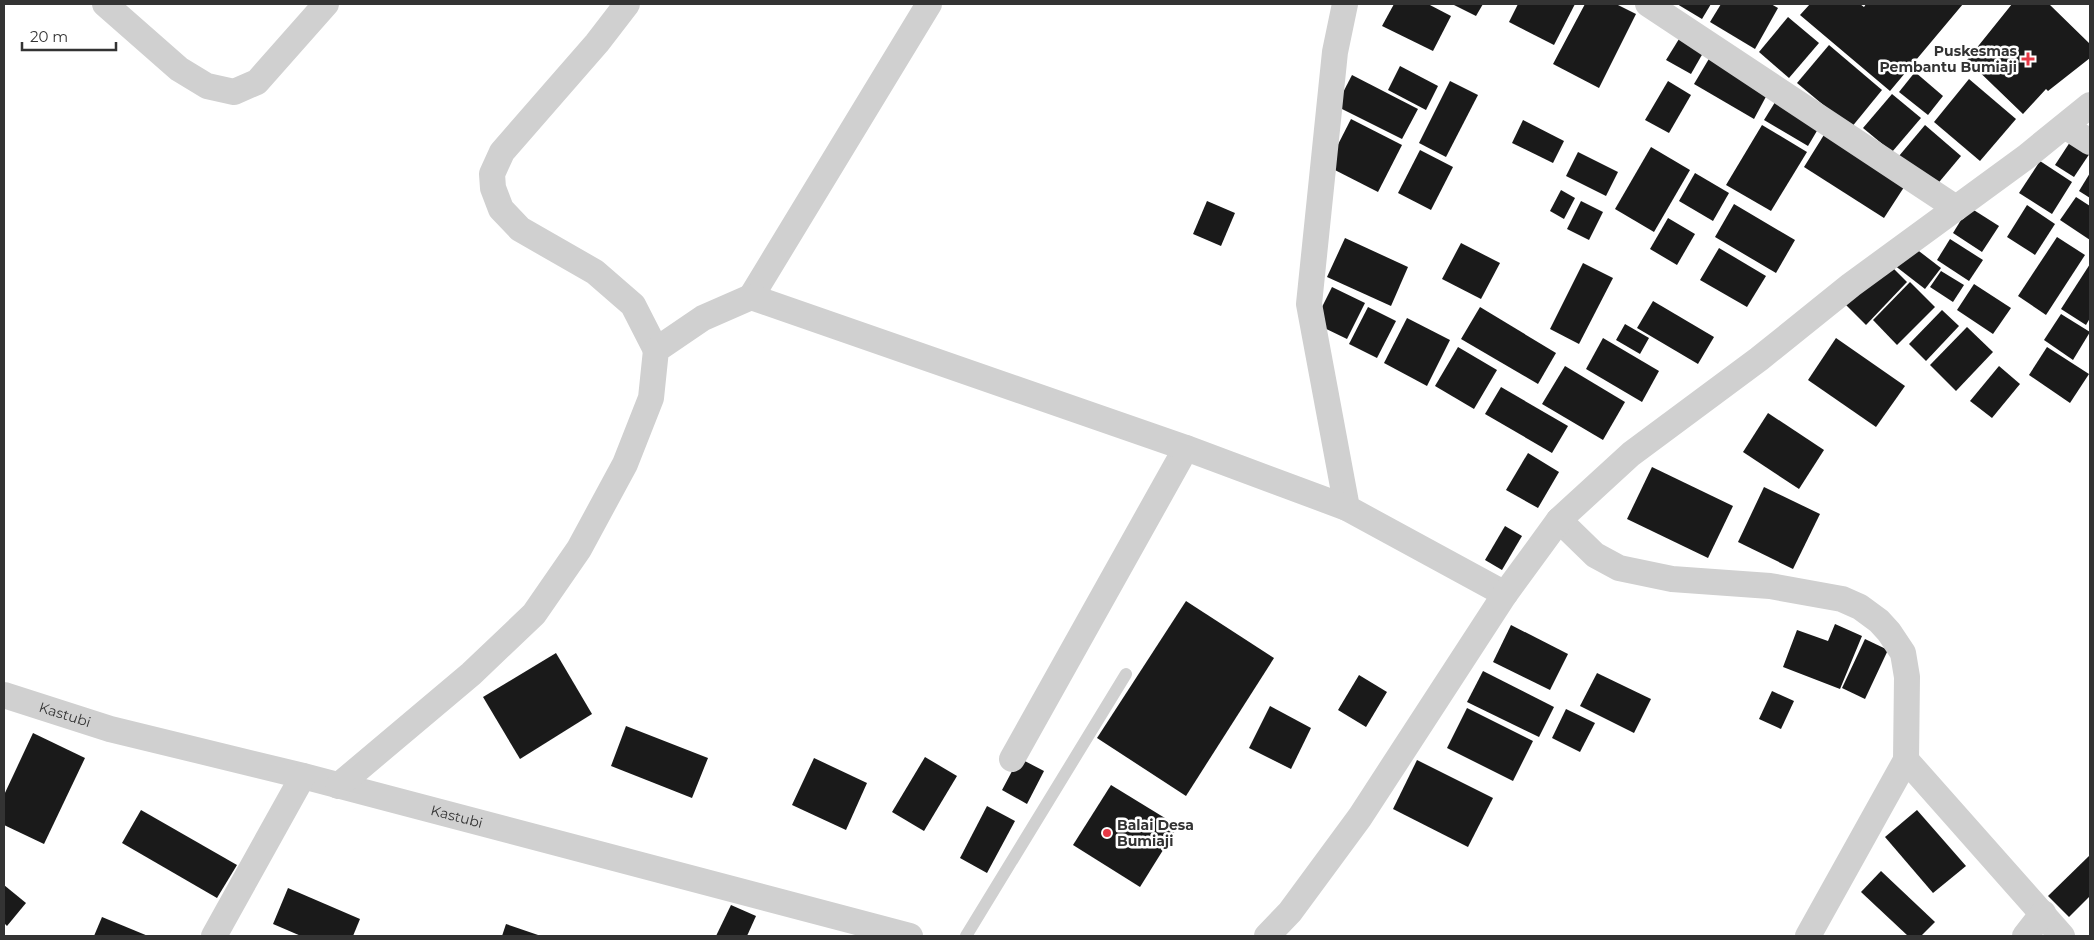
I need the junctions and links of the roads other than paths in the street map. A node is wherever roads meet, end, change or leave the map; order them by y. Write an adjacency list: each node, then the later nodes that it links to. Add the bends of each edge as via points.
1 (105, 4): 2 (street, via 179,69 207,86 234,92 257,82)
2 (326, 4)
3 (627, 4): 12 (street, via 502,152 492,174 493,188 501,209 520,229 595,272 633,305)
4 (928, 4): 11 (street)
5 (1345, 4): 14 (street, via 1335,52 1309,304)
6 (1648, 4): 10 (street)
7 (2090, 105): 8 (street)
8 (2065, 126): 9 (street); 10 (street)
9 (2090, 142)
10 (1956, 208): 15 (street, via 1631,454)
11 (751, 297): 12 (street, via 703,318); 13 (street)
12 (656, 350): 22 (street, via 651,398 625,464 579,549 534,614 471,674)
13 (1186, 448): 14 (street); 19 (street)
14 (1347, 508): 16 (street)
15 (1560, 520): 16 (street); 20 (street, via 1595,554 1619,568 1672,579 1770,586 1842,599 1860,607 1879,621 1903,653 1907,677)
16 (1505, 594): 27 (street, via 1360,817 1290,912)
17 (1126, 674): 26 (lane)
18 (4, 694): 21 (street, Kastubi, via 110,729)
19 (1012, 759)
20 (1906, 760): 23 (street); 28 (street)
21 (303, 776): 22 (street, Kastubi); 24 (street)
22 (338, 786): 25 (street, Kastubi)
23 (2043, 913): 29 (street); 30 (street)
24 (214, 936)
25 (910, 936)
26 (966, 936)
27 (1267, 936)
28 (1808, 936)
29 (2025, 936)
30 (2062, 936)

